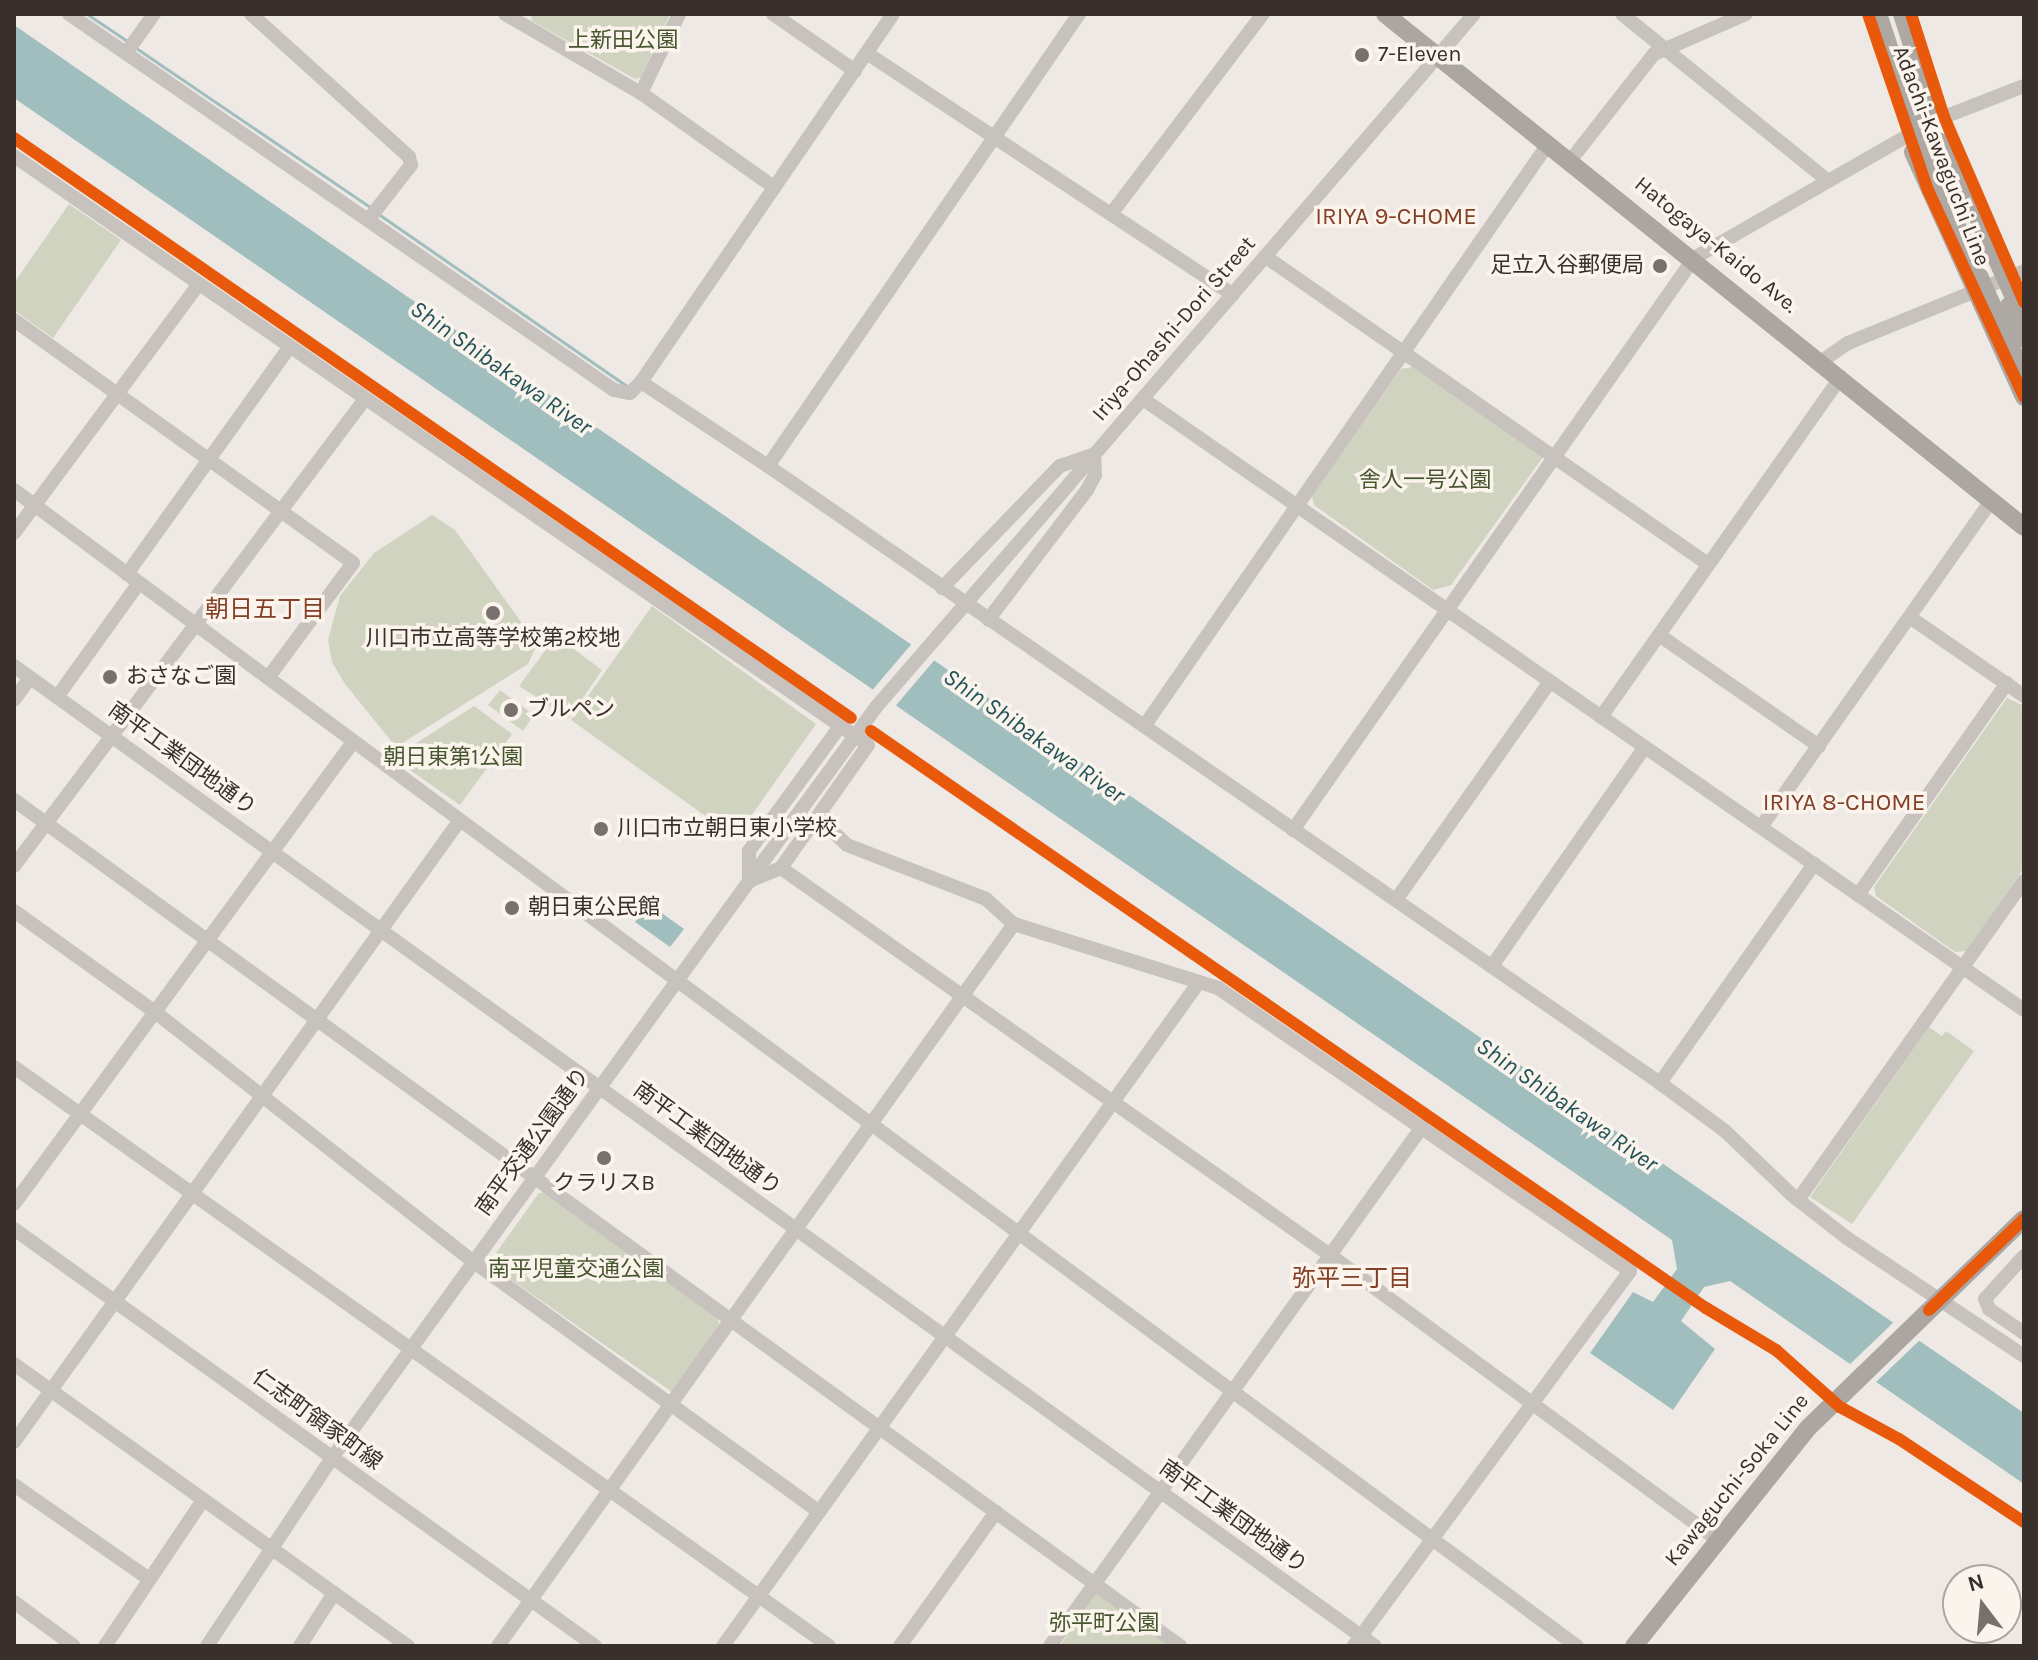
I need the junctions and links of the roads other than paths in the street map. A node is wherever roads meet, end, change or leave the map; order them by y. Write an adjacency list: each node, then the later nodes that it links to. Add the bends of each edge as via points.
1 (69, 14): 21 (street)
2 (154, 14): 21 (street)
3 (251, 14): 37 (street, via 409,157 411,165)
4 (505, 14): 19 (street)
5 (679, 14): 26 (street)
6 (773, 14): 24 (street)
7 (893, 14): 22 (street)
8 (1079, 14): 29 (street)
9 (1263, 14): 36 (street)
10 (1385, 14): 23 (main road, Hatogaya-Kaido Ave.)
11 (1474, 14): 23 (street, Iriya-Ohashi-Dori Street)
12 (1622, 14): 20 (street)
13 (1868, 14): 28 (main road, Adachi-Kawaguchi Line)
14 (1877, 14): 53 (highway, bridge, via 1922,150)
15 (1887, 14): 51 (highway, bridge, via 1970,247)
16 (1903, 14): 30 (highway, bridge)
17 (1911, 14): 27 (main road, Adachi-Kawaguchi Line)
18 (1742, 15): 20 (street)
19 (522, 18): 26 (street)
20 (1664, 47): 33 (street); 34 (street)
21 (126, 53): 37 (street)
22 (868, 54): 24 (street); 29 (street)
23 (1439, 54): 31 (main road, Hatogaya-Kaido Ave.); 38 (street, Iriya-Ohashi-Dori Street)
24 (855, 71): 35 (street)
25 (2024, 86): 27 (street)
26 (641, 93): 35 (street)
27 (1944, 117): 40 (main road, Adachi-Kawaguchi Line)
28 (1907, 136): 34 (street); 42 (main road, Adachi-Kawaguchi Line)
29 (996, 137): 36 (street); 62 (street)
30 (1944, 140): 45 (highway, bridge); 47 (highway, bridge, via 1974,231)
31 (1548, 144): 33 (main road, Hatogaya-Kaido Ave.); 49 (street)
32 (14, 156): 41 (street)
33 (1570, 161): 39 (main road, Hatogaya-Kaido Ave.)
34 (1827, 180): 39 (street)
35 (774, 187): 54 (street)
36 (1111, 214): 43 (street)
37 (369, 219): 54 (street, via 614,390 630,393)
38 (1266, 257): 43 (street, Iriya-Ohashi-Dori Street); 49 (street)
39 (1694, 258): 50 (main road, Hatogaya-Kaido Ave.); 60 (street)
40 (2018, 274): 42 (street); 44 (main road, Adachi-Kawaguchi Line)
41 (198, 285): 48 (street); 55 (street)
42 (1972, 291): 50 (street, via 1848,343); 56 (main road, Adachi-Kawaguchi Line)
43 (1233, 295): 58 (street, Iriya-Ohashi-Dori Street)
44 (2024, 302)
45 (2024, 317)
46 (14, 320): 55 (street)
47 (2024, 338)
48 (288, 349): 57 (street); 61 (street)
49 (1404, 351): 60 (street); 65 (street)
50 (1822, 361): 52 (main road, Hatogaya-Kaido Ave.)
51 (2024, 361)
52 (1841, 377): 64 (main road, Hatogaya-Kaido Ave.); 70 (street)
53 (2024, 379)
54 (641, 382): 62 (street)
55 (120, 394): 61 (street); 66 (street)
56 (2024, 397)
57 (365, 399): 67 (street); 89 (street)
58 (1143, 399): 59 (street, Iriya-Ohashi-Dori Street); 65 (street)
59 (1094, 454): 72 (street, via 1060,466); 75 (street, via 1095,475 1087,490); 79 (street, Iriya-Ohashi-Dori Street, bridge)
60 (1555, 457): 70 (street); 73 (street)
61 (209, 458): 67 (street); 71 (street)
62 (768, 466): 72 (street)
63 (14, 490): 66 (street)
64 (1992, 500): 68 (main road, Hatogaya-Kaido Ave.); 74 (street)
65 (1296, 505): 73 (street); 88 (street)
66 (35, 506): 69 (street); 71 (street)
67 (280, 510): 76 (street); 81 (street, via 353,563)
68 (2021, 522)
69 (14, 533)
70 (1708, 564): 77 (street)
71 (133, 578): 76 (street); 85 (street)
72 (942, 588): 75 (street)
73 (1448, 610): 82 (street); 99 (street)
74 (1911, 618): 83 (street); 92 (street)
75 (988, 620): 88 (street)
76 (196, 624): 81 (street); 90 (street)
77 (1659, 635): 87 (street); 92 (street)
78 (14, 666): 80 (street, 南平工業団地通り)
79 (905, 671): 104 (street, 南平交通公園通り, bridge)
80 (30, 678): 85 (street, 南平工業団地通り); 86 (street)
81 (268, 678): 91 (street)
82 (1550, 682): 87 (street); 107 (street)
83 (2007, 683): 84 (street); 106 (street)
84 (2024, 696)
85 (57, 697): 90 (street, 南平工業団地通り)
86 (14, 700)
87 (1601, 717): 93 (street)
88 (1145, 725): 99 (street)
89 (840, 726): 95 (street, via 868,748); 104 (street, via 749,851)
90 (112, 737): 97 (street); 100 (street, 南平工業団地通り)
91 (353, 742): 96 (street); 100 (street)
92 (1819, 746): 98 (street)
93 (1645, 747): 98 (street); 112 (street)
94 (14, 800): 97 (street)
95 (818, 817): 103 (street); 109 (street, via 847,845 986,899)
96 (460, 820): 110 (street); 114 (street)
97 (46, 823): 102 (street); 111 (street)
98 (1761, 827): 101 (street)
99 (1293, 830): 107 (street)
100 (273, 852): 110 (street, 南平工業団地通り); 111 (street)
101 (1814, 864): 106 (street); 121 (street)
102 (14, 866)
103 (781, 868): 104 (street); 116 (street)
104 (750, 881): 114 (street, 南平交通公園通り)
105 (2024, 881): 113 (street)
106 (1858, 895): 113 (street)
107 (1396, 900): 112 (street)
108 (14, 911): 118 (street)
109 (1014, 924): 115 (street); 116 (street)
110 (380, 929): 119 (street); 122 (street, 南平工業団地通り)
111 (207, 942): 118 (street); 119 (street)
112 (1492, 966): 121 (street)
113 (1963, 967): 117 (street); 130 (street)
114 (679, 980): 122 (street, 南平交通公園通り); 126 (street)
115 (1199, 982): 124 (street); 127 (street, via 1218,988)
116 (961, 997): 124 (street); 126 (street)
117 (2024, 1010)
118 (155, 1012): 123 (street); 125 (street)
119 (315, 1018): 123 (street); 128 (street)
120 (14, 1067): 125 (street)
121 (1660, 1083): 130 (street, via 1725,1131)
122 (599, 1088): 128 (street, 南平交通公園通り); 134 (street, 南平工業団地通り)
123 (261, 1095): 129 (street); 138 (street)
124 (1115, 1103): 135 (street); 136 (street)
125 (79, 1114): 129 (street); 131 (street)
126 (872, 1122): 134 (street); 135 (street)
127 (1422, 1127): 136 (street); 150 (street, via 1630,1271)
128 (535, 1177): 138 (street, 南平交通公園通り); 141 (street)
129 (191, 1192): 139 (street); 144 (street)
130 (1798, 1200): 140 (street)
131 (14, 1204)
132 (2024, 1219): 140 (main road, Kawaguchi-Soka Line)
133 (14, 1229): 139 (street, 仁志町領家町線)
134 (795, 1229): 141 (street); 143 (street, 南平工業団地通り)
135 (1022, 1233): 143 (street); 148 (street)
136 (1330, 1255): 148 (street); 150 (street)
137 (2024, 1256): 142 (street, via 1985,1299 1989,1309)
138 (474, 1262): 144 (street, 南平交通公園通り); 149 (street)
139 (113, 1300): 147 (street); 153 (street, 仁志町領家町線)
140 (1934, 1305): 145 (street); 161 (main road, Kawaguchi-Soka Line, via 1841,1394)
141 (731, 1319): 149 (street); 151 (street)
142 (2024, 1333)
143 (945, 1337): 151 (street); 156 (street, 南平工業団地通り)
144 (413, 1348): 153 (street, 南平交通公園通り); 155 (street)
145 (2024, 1356)
146 (14, 1364): 147 (street)
147 (51, 1389): 152 (street); 157 (street)
148 (1233, 1391): 156 (street); 160 (street)
149 (670, 1405): 155 (street); 158 (street)
150 (1532, 1406): 160 (street); 161 (street)
151 (879, 1428): 158 (street); 159 (street)
152 (14, 1442)
153 (332, 1458): 162 (street, 南平交通公園通り); 167 (street, 仁志町領家町線)
154 (14, 1485): 163 (street)
155 (609, 1489): 166 (street); 167 (street)
156 (1160, 1492): 164 (street); 169 (street, 南平工業団地通り)
157 (203, 1500): 162 (street); 163 (street)
158 (819, 1512): 166 (street)
159 (996, 1512): 164 (street); 179 (street)
160 (1433, 1540): 169 (street); 183 (street)
161 (1718, 1540): 184 (main road, Kawaguchi-Soka Line)
162 (271, 1549): 165 (street); 172 (street, 南平交通公園通り)
163 (149, 1579): 171 (street)
164 (1094, 1584): 180 (street); 181 (street)
165 (334, 1593): 173 (street); 174 (street)
166 (759, 1596): 177 (street); 178 (street)
167 (531, 1600): 175 (street); 176 (street, 仁志町領家町線)
168 (14, 1602): 170 (street)
169 (1358, 1641): 182 (street, 南平工業団地通り)
170 (74, 1646)
171 (105, 1646)
172 (207, 1646)
173 (300, 1646)
174 (408, 1646)
175 (498, 1646)
176 (595, 1646)
177 (723, 1646)
178 (829, 1646)
179 (900, 1646)
180 (1050, 1646)
181 (1180, 1646)
182 (1375, 1646)
183 (1577, 1646)
184 (1634, 1646)

